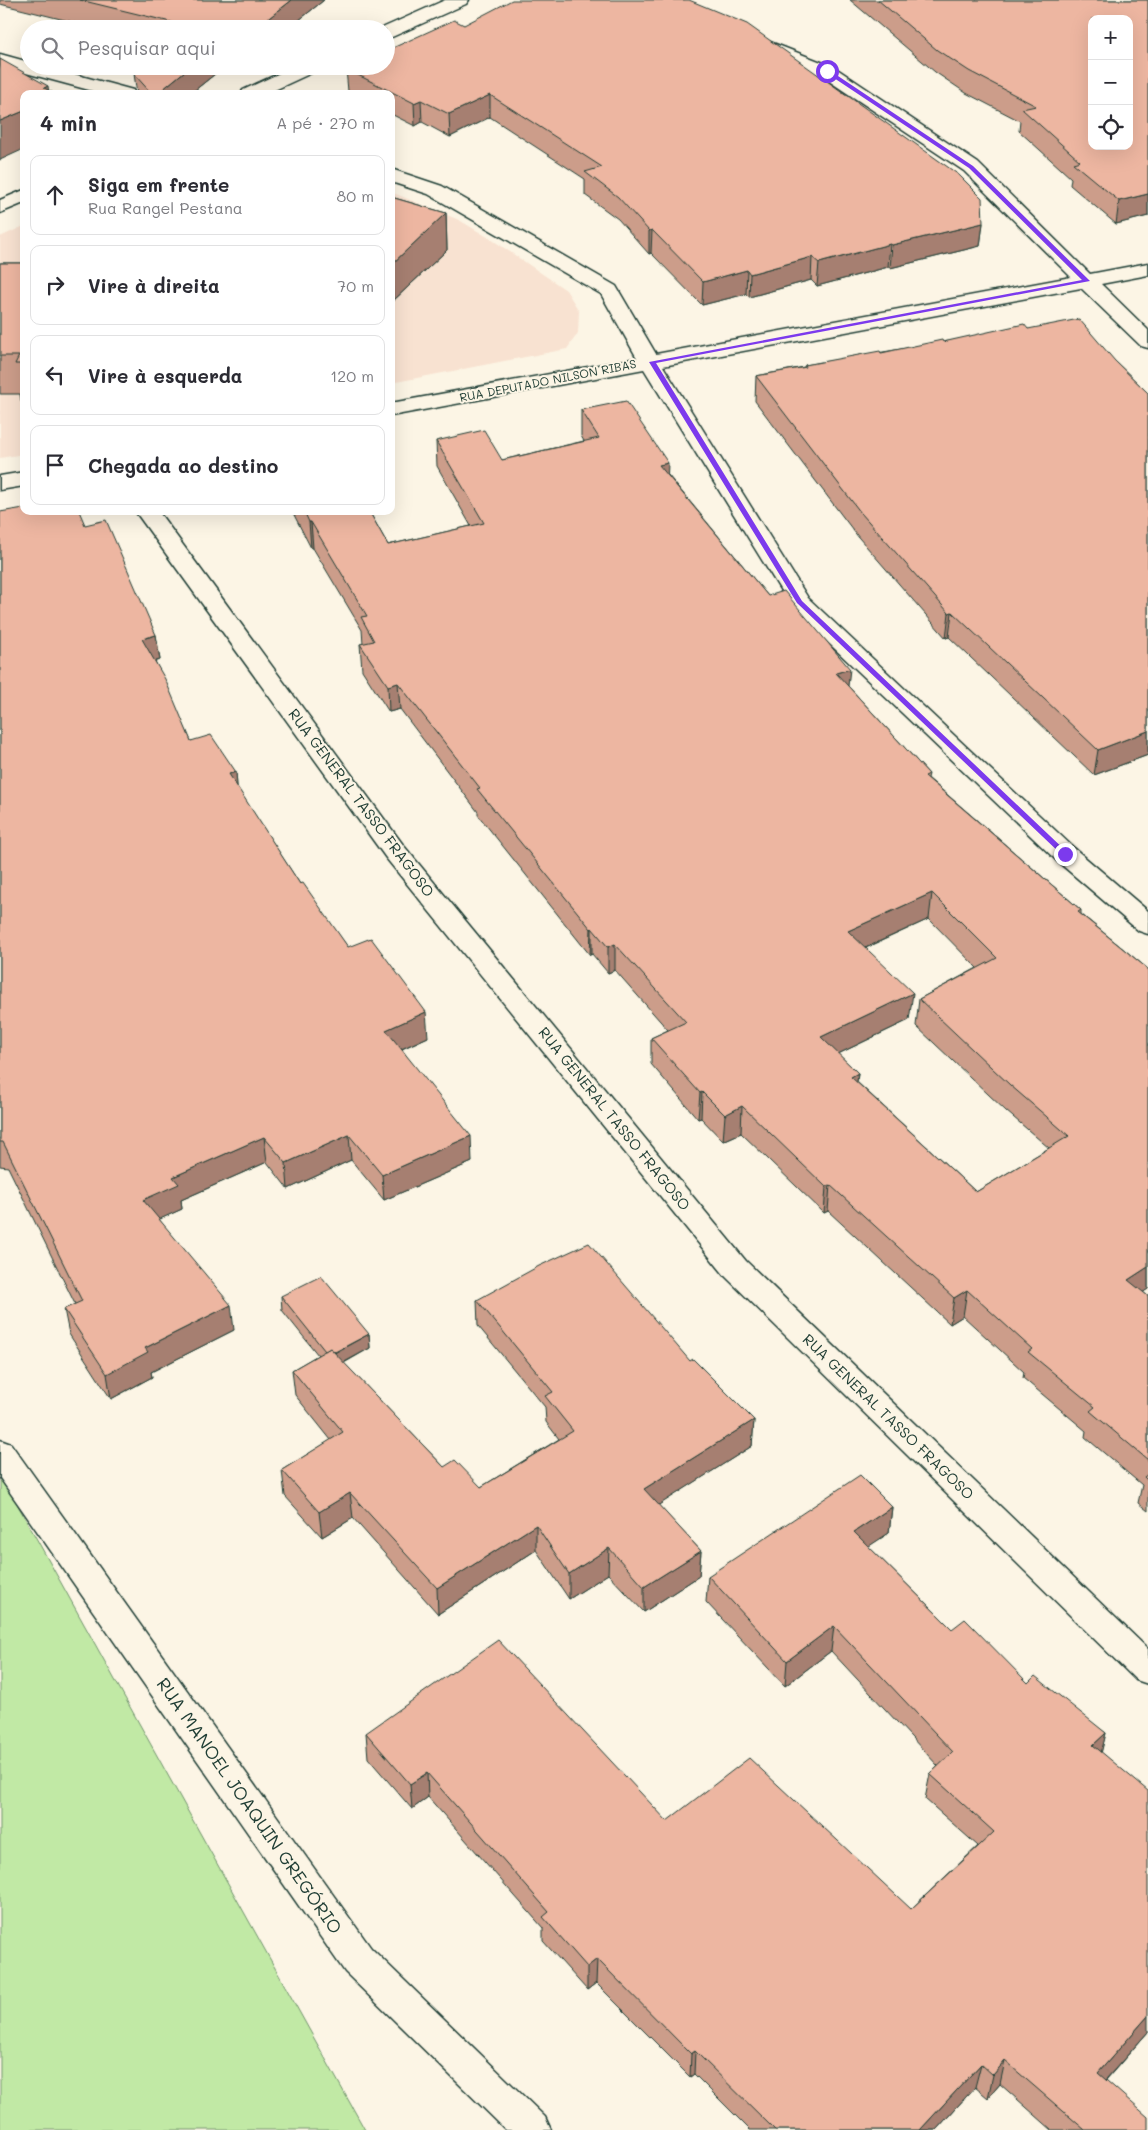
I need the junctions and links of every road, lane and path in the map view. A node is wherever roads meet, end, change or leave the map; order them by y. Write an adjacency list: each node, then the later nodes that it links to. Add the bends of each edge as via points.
1 (460, 0): 2 (street)
2 (395, 29)
3 (746, 37): 14 (street, via 827,71 971,167)
4 (0, 60): 5 (street)
5 (20, 65)
6 (56, 75): 8 (street)
7 (292, 75): 9 (street)
8 (111, 90)
9 (259, 90)
10 (395, 176): 16 (street, via 435,190 609,290)
11 (20, 198): 12 (street)
12 (0, 207)
13 (1148, 270): 14 (street, RUA DEPUTADO NILSON RIBAS)
14 (1086, 281): 15 (street); 16 (street, RUA DEPUTADO NILSON RIBAS)
15 (1148, 342)
16 (652, 362): 17 (street, RUA DEPUTADO NILSON RIBAS); 21 (street, via 799,602 1065,854)
17 (395, 409)
18 (20, 480): 19 (street)
19 (0, 483)
20 (149, 515): 23 (street, RUA GENERAL TASSO FRAGOSO, via 395,852 736,1269)
21 (1148, 925)
22 (0, 1452): 24 (street, RUA MANOEL JOAQUIN GREGÓRIO, via 358,1960)
23 (1148, 1670)
24 (532, 2130)

